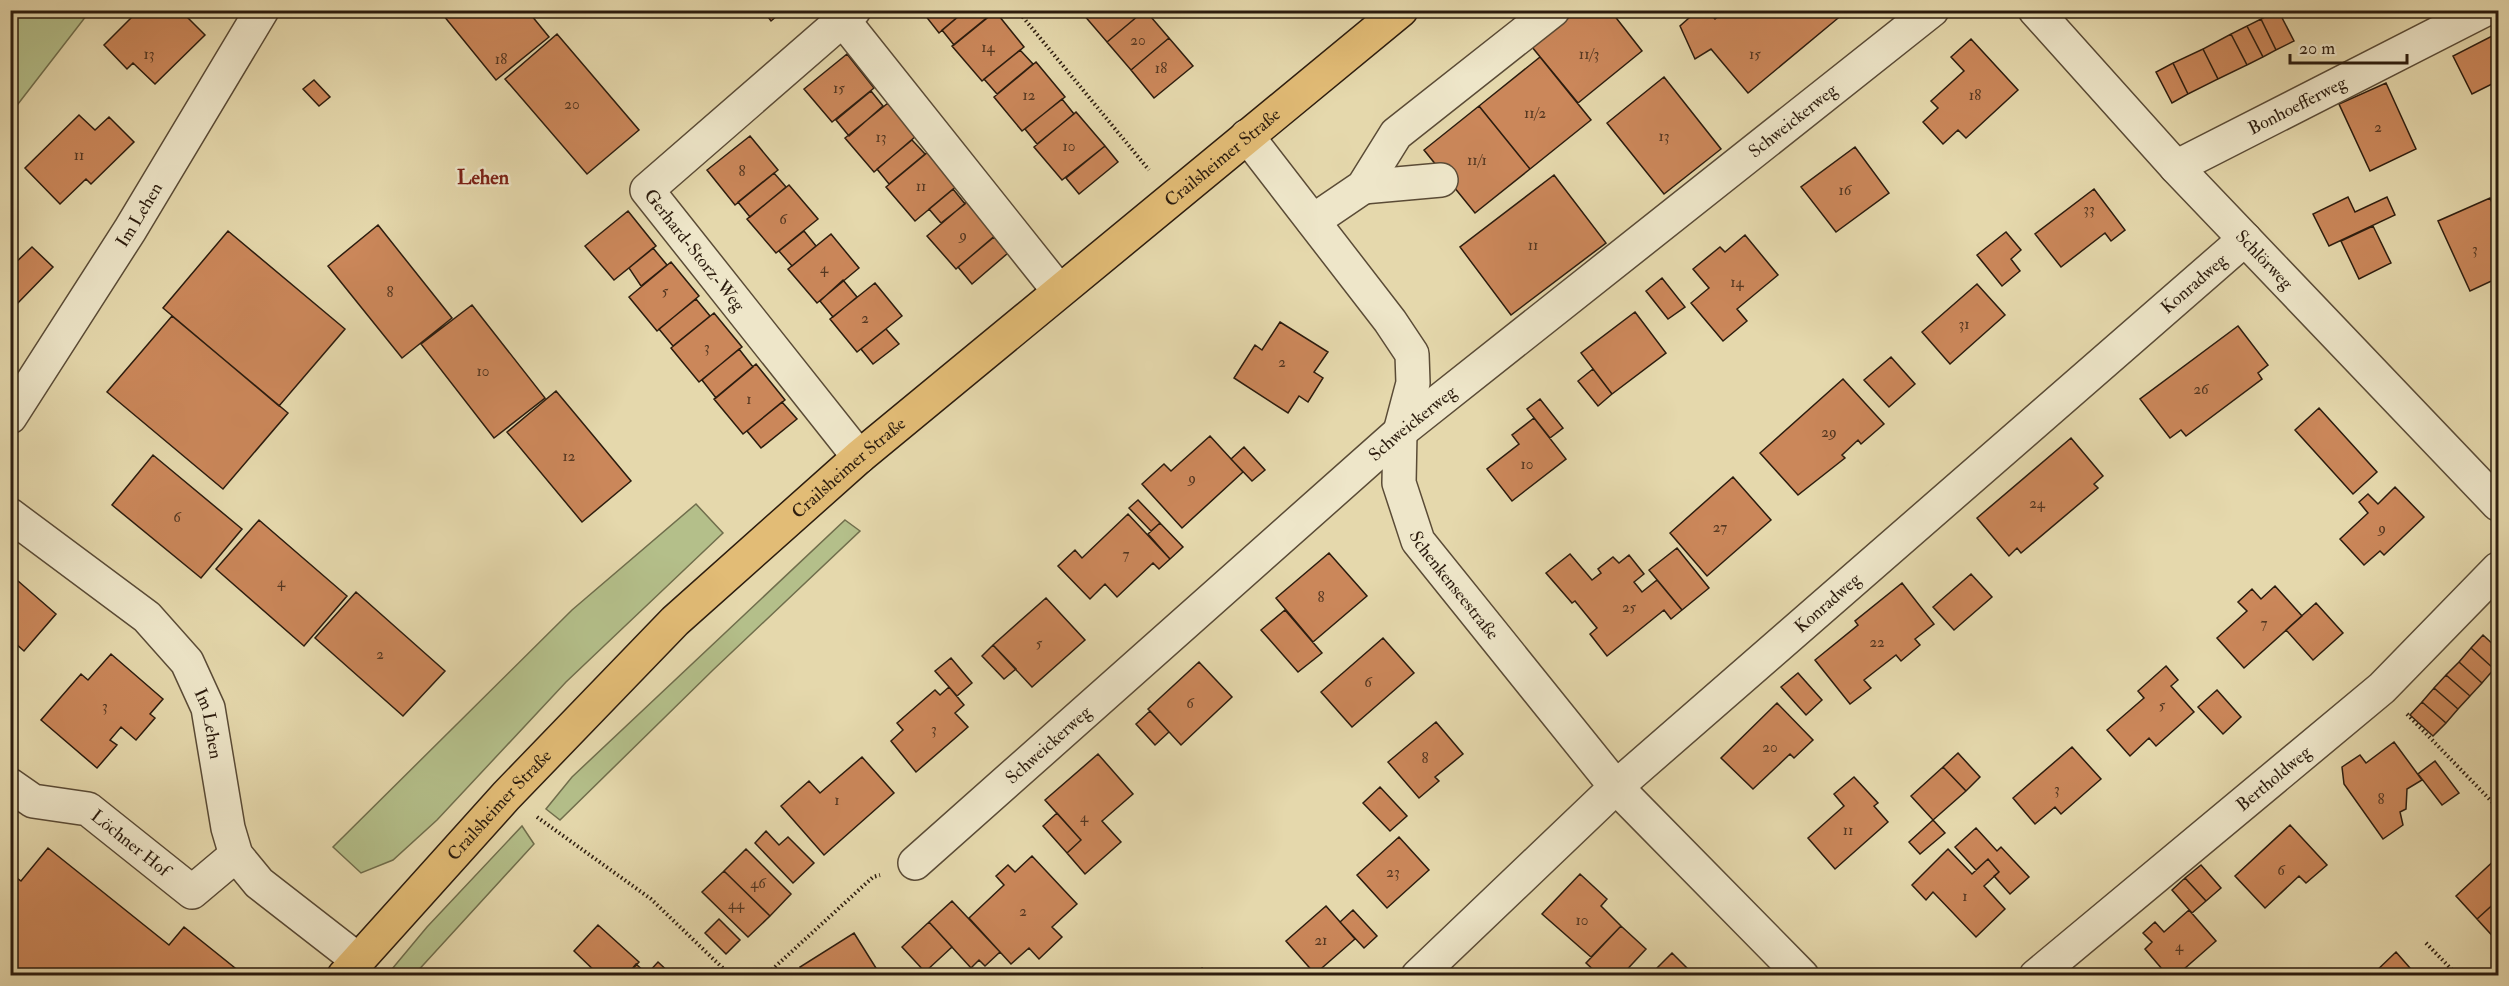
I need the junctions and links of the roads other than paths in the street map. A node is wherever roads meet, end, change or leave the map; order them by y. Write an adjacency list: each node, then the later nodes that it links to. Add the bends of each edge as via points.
1 (262, 10): 15 (street, Im Lehen, via 130,230)
2 (1401, 10): 8 (main road, Crailsheimer Straße)
3 (1553, 10): 11 (street, via 1396,134)
4 (1932, 10): 16 (street, Schweickerweg)
5 (2035, 10): 9 (street, Schlörweg)
6 (2484, 10): 9 (street, Bonhoefferweg)
7 (849, 15): 14 (street, Gerhard-Storz-Weg); 17 (street, Gerhard-Storz-Weg, via 647,190)
8 (1247, 136): 12 (street, Schenkenseestraße); 14 (main road, Crailsheimer Straße)
9 (2176, 167): 13 (street, Schlörweg)
10 (1442, 180): 11 (street)
11 (1362, 188): 12 (street)
12 (1313, 221): 16 (street, Schenkenseestraße, via 1412,354 1413,384)
13 (2245, 239): 18 (street, Schlörweg); 22 (street, Konradweg)
14 (1059, 291): 17 (main road, Crailsheimer Straße)
15 (10, 417)
16 (1400, 432): 22 (street, Schenkenseestraße, via 1399,483 1418,541); 24 (street, Schweickerweg)
17 (859, 457): 25 (main road, Crailsheimer Straße, via 675,621 506,796)
18 (2499, 504)
19 (10, 515): 23 (street, Im Lehen, via 147,617 187,662 208,708)
20 (2499, 569): 28 (street, Bertholdweg, via 2382,688)
21 (10, 785): 23 (street, Löchner Hof, via 33,801 88,809 192,892)
22 (1616, 787): 26 (street, Konradweg); 27 (street, Schenkenseestraße)
23 (236, 855): 25 (street, Im Lehen, via 259,884)
24 (915, 863)
25 (351, 968)
26 (1418, 975)
27 (1802, 975)
28 (2036, 975)

